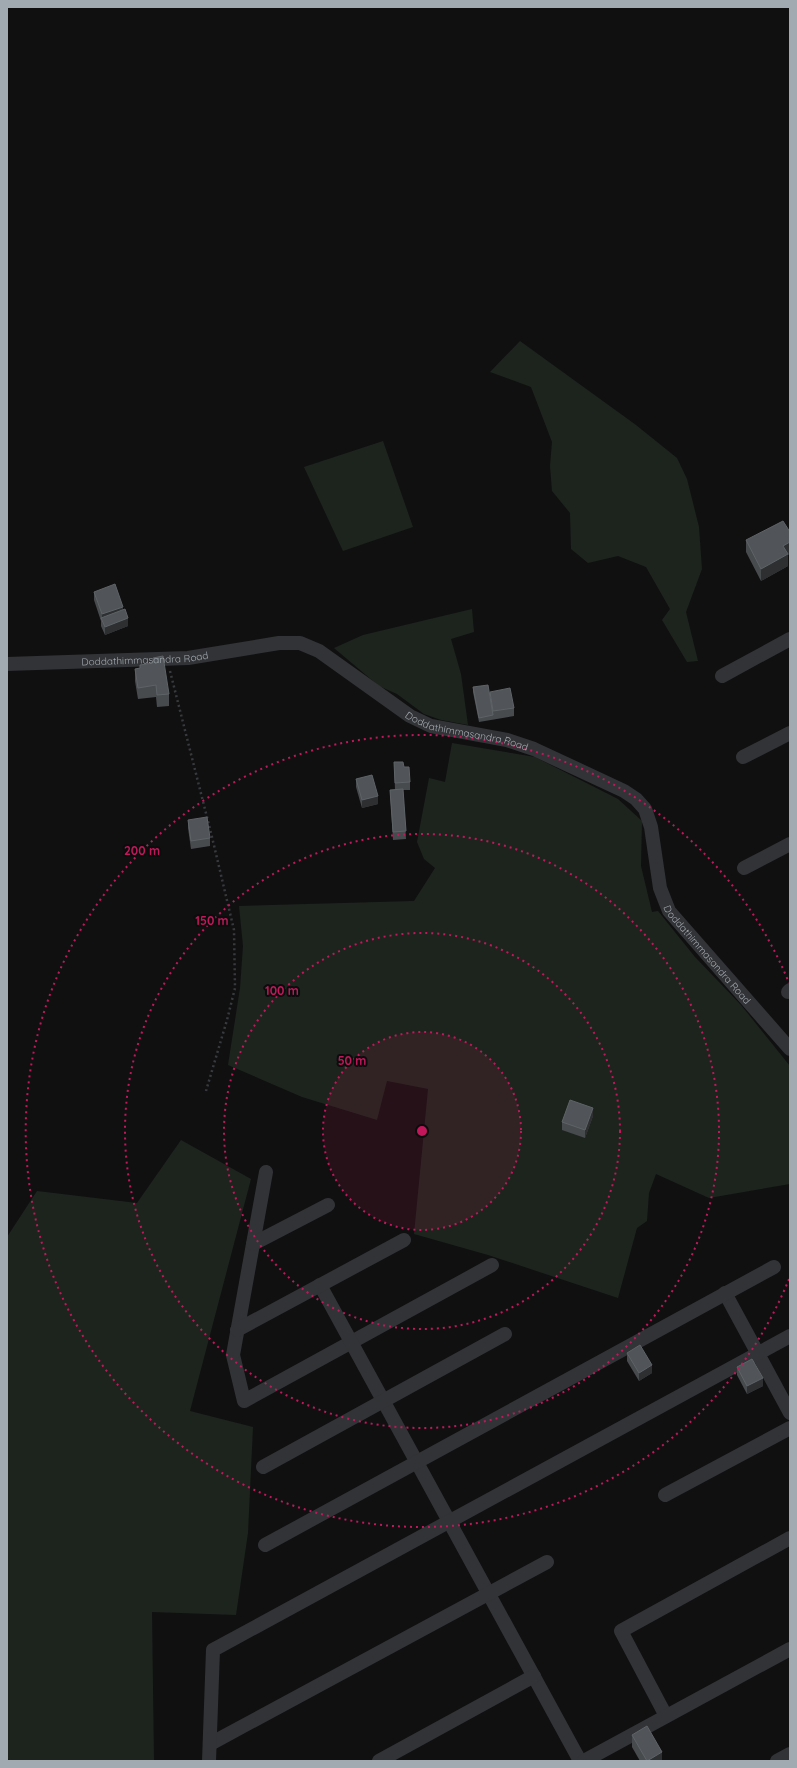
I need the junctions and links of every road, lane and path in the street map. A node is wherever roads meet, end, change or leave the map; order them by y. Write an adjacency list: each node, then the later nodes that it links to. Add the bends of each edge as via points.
1 (790, 639): 4 (street)
2 (167, 659): 3 (street, Doddathimmasandra Road); 9 (street, Doddathimmasandra Road, via 210,655 279,643 300,643 320,651 410,716 431,726 506,740 534,749 624,791 645,809 651,828 660,888 669,911); 10 (path, via 234,930 235,988)
3 (7, 664)
4 (722, 676)
5 (790, 733): 6 (street)
6 (743, 757)
7 (790, 844): 8 (street)
8 (744, 868)
9 (790, 1049)
10 (206, 1091)
11 (266, 1172): 14 (street)
12 (328, 1205): 14 (street)
13 (404, 1240): 17 (street)
14 (253, 1244): 19 (street)
15 (492, 1265): 22 (street)
16 (774, 1266): 18 (street)
17 (320, 1285): 19 (street); 22 (street)
18 (725, 1293): 23 (street); 27 (street)
19 (237, 1330): 22 (street, via 233,1355 244,1401)
20 (505, 1334): 24 (street)
21 (790, 1336): 23 (street)
22 (351, 1342): 24 (street)
23 (758, 1354): 25 (street); 30 (street)
24 (383, 1401): 27 (street); 28 (street)
25 (790, 1413)
26 (790, 1428): 29 (street)
27 (417, 1462): 30 (street); 32 (street)
28 (263, 1467)
29 (665, 1495)
30 (449, 1522): 34 (street); 38 (street, via 213,1650)
31 (790, 1538): 37 (street, via 621,1631)
32 (265, 1545)
33 (547, 1562): 34 (street)
34 (488, 1593): 36 (street); 38 (street)
35 (790, 1649): 37 (street)
36 (534, 1676): 41 (street); 42 (street)
37 (666, 1716): 43 (street)
38 (210, 1744): 40 (street)
39 (790, 1754): 44 (street)
40 (209, 1761)
41 (379, 1761)
42 (580, 1761)
43 (584, 1761)
44 (778, 1761)

